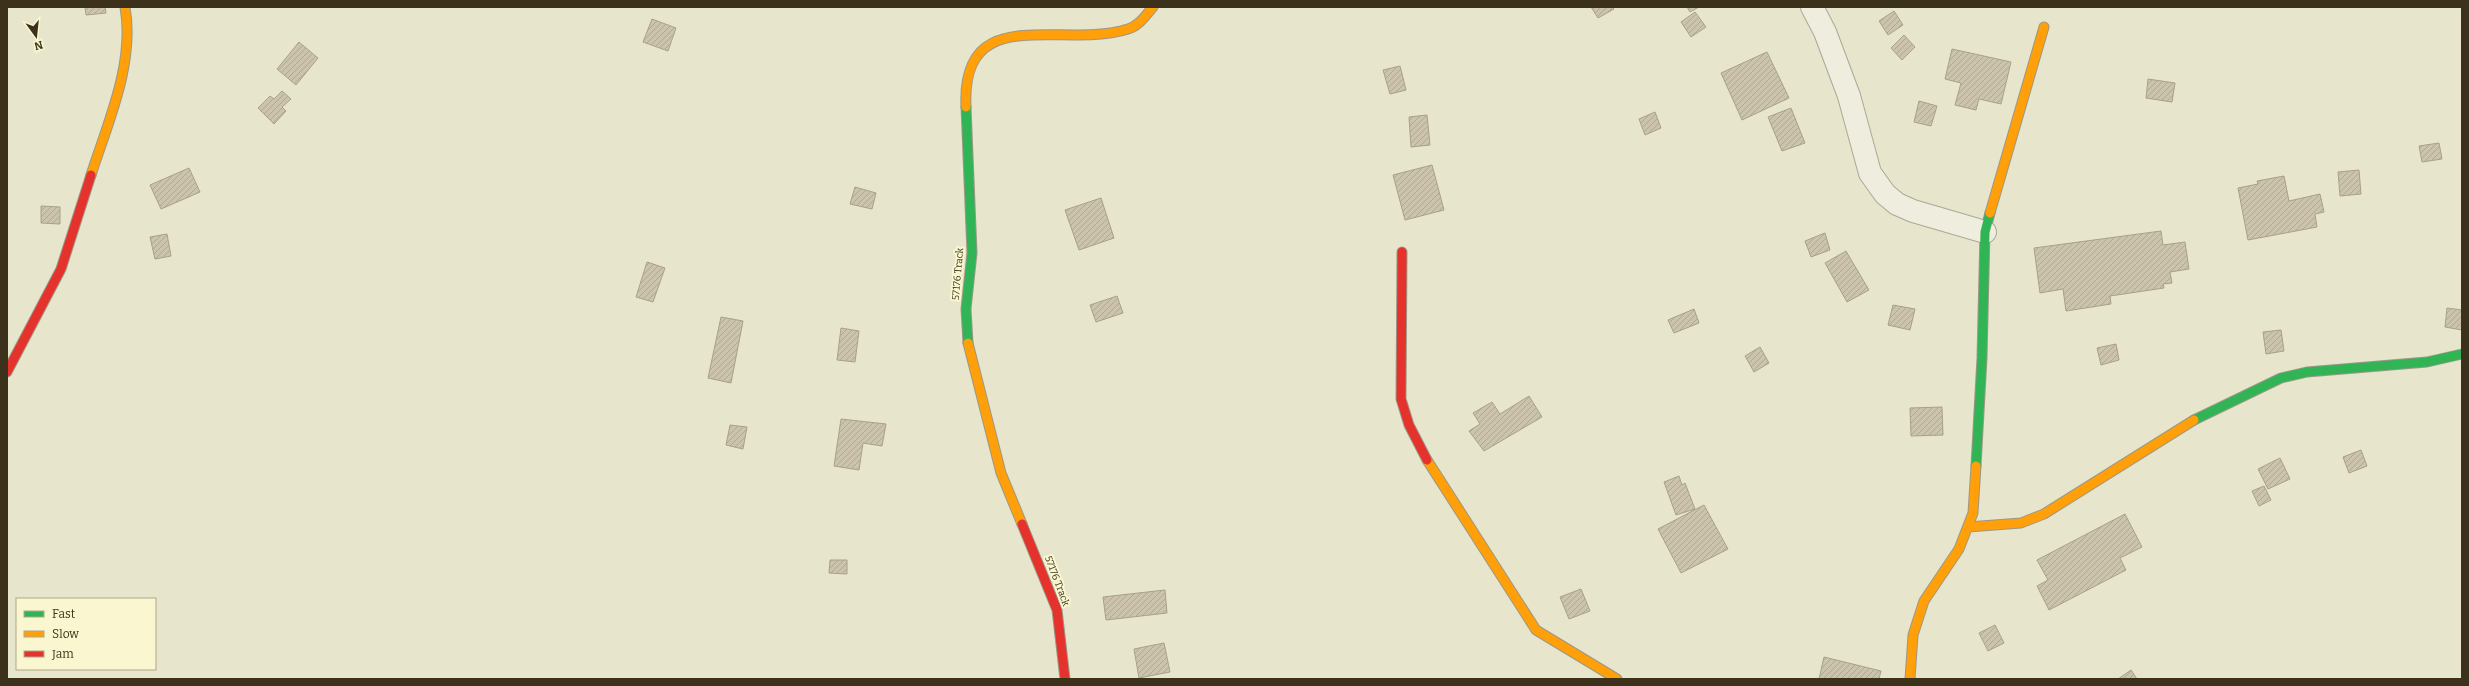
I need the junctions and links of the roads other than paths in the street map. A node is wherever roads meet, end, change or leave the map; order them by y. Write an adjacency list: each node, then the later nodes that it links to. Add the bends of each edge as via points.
1 (125, 7): 8 (street, via 128,24 120,88 62,269)
2 (1153, 7): 10 (street, 57176 Track, via 1144,19 1129,29 1107,33 1014,29 998,33 984,41 972,57 965,83 972,253 966,309 968,342 1001,473 1057,610)
3 (1812, 7): 5 (street, via 1825,32 1850,96 1870,173 1885,194 1897,204 1913,211)
4 (2044, 27): 5 (street)
5 (1985, 232): 9 (street, via 1981,389 1973,513)
6 (1402, 252): 11 (street, via 1401,399 1409,425 1429,464 1536,630)
7 (2462, 354): 9 (street, via 2427,362 2307,372 2281,378 2199,417 2044,514 2021,523)
8 (7, 372)
9 (1968, 527): 12 (street, via 1958,549 1924,601 1913,635)
10 (1065, 679)
11 (1617, 679)
12 (1910, 679)

